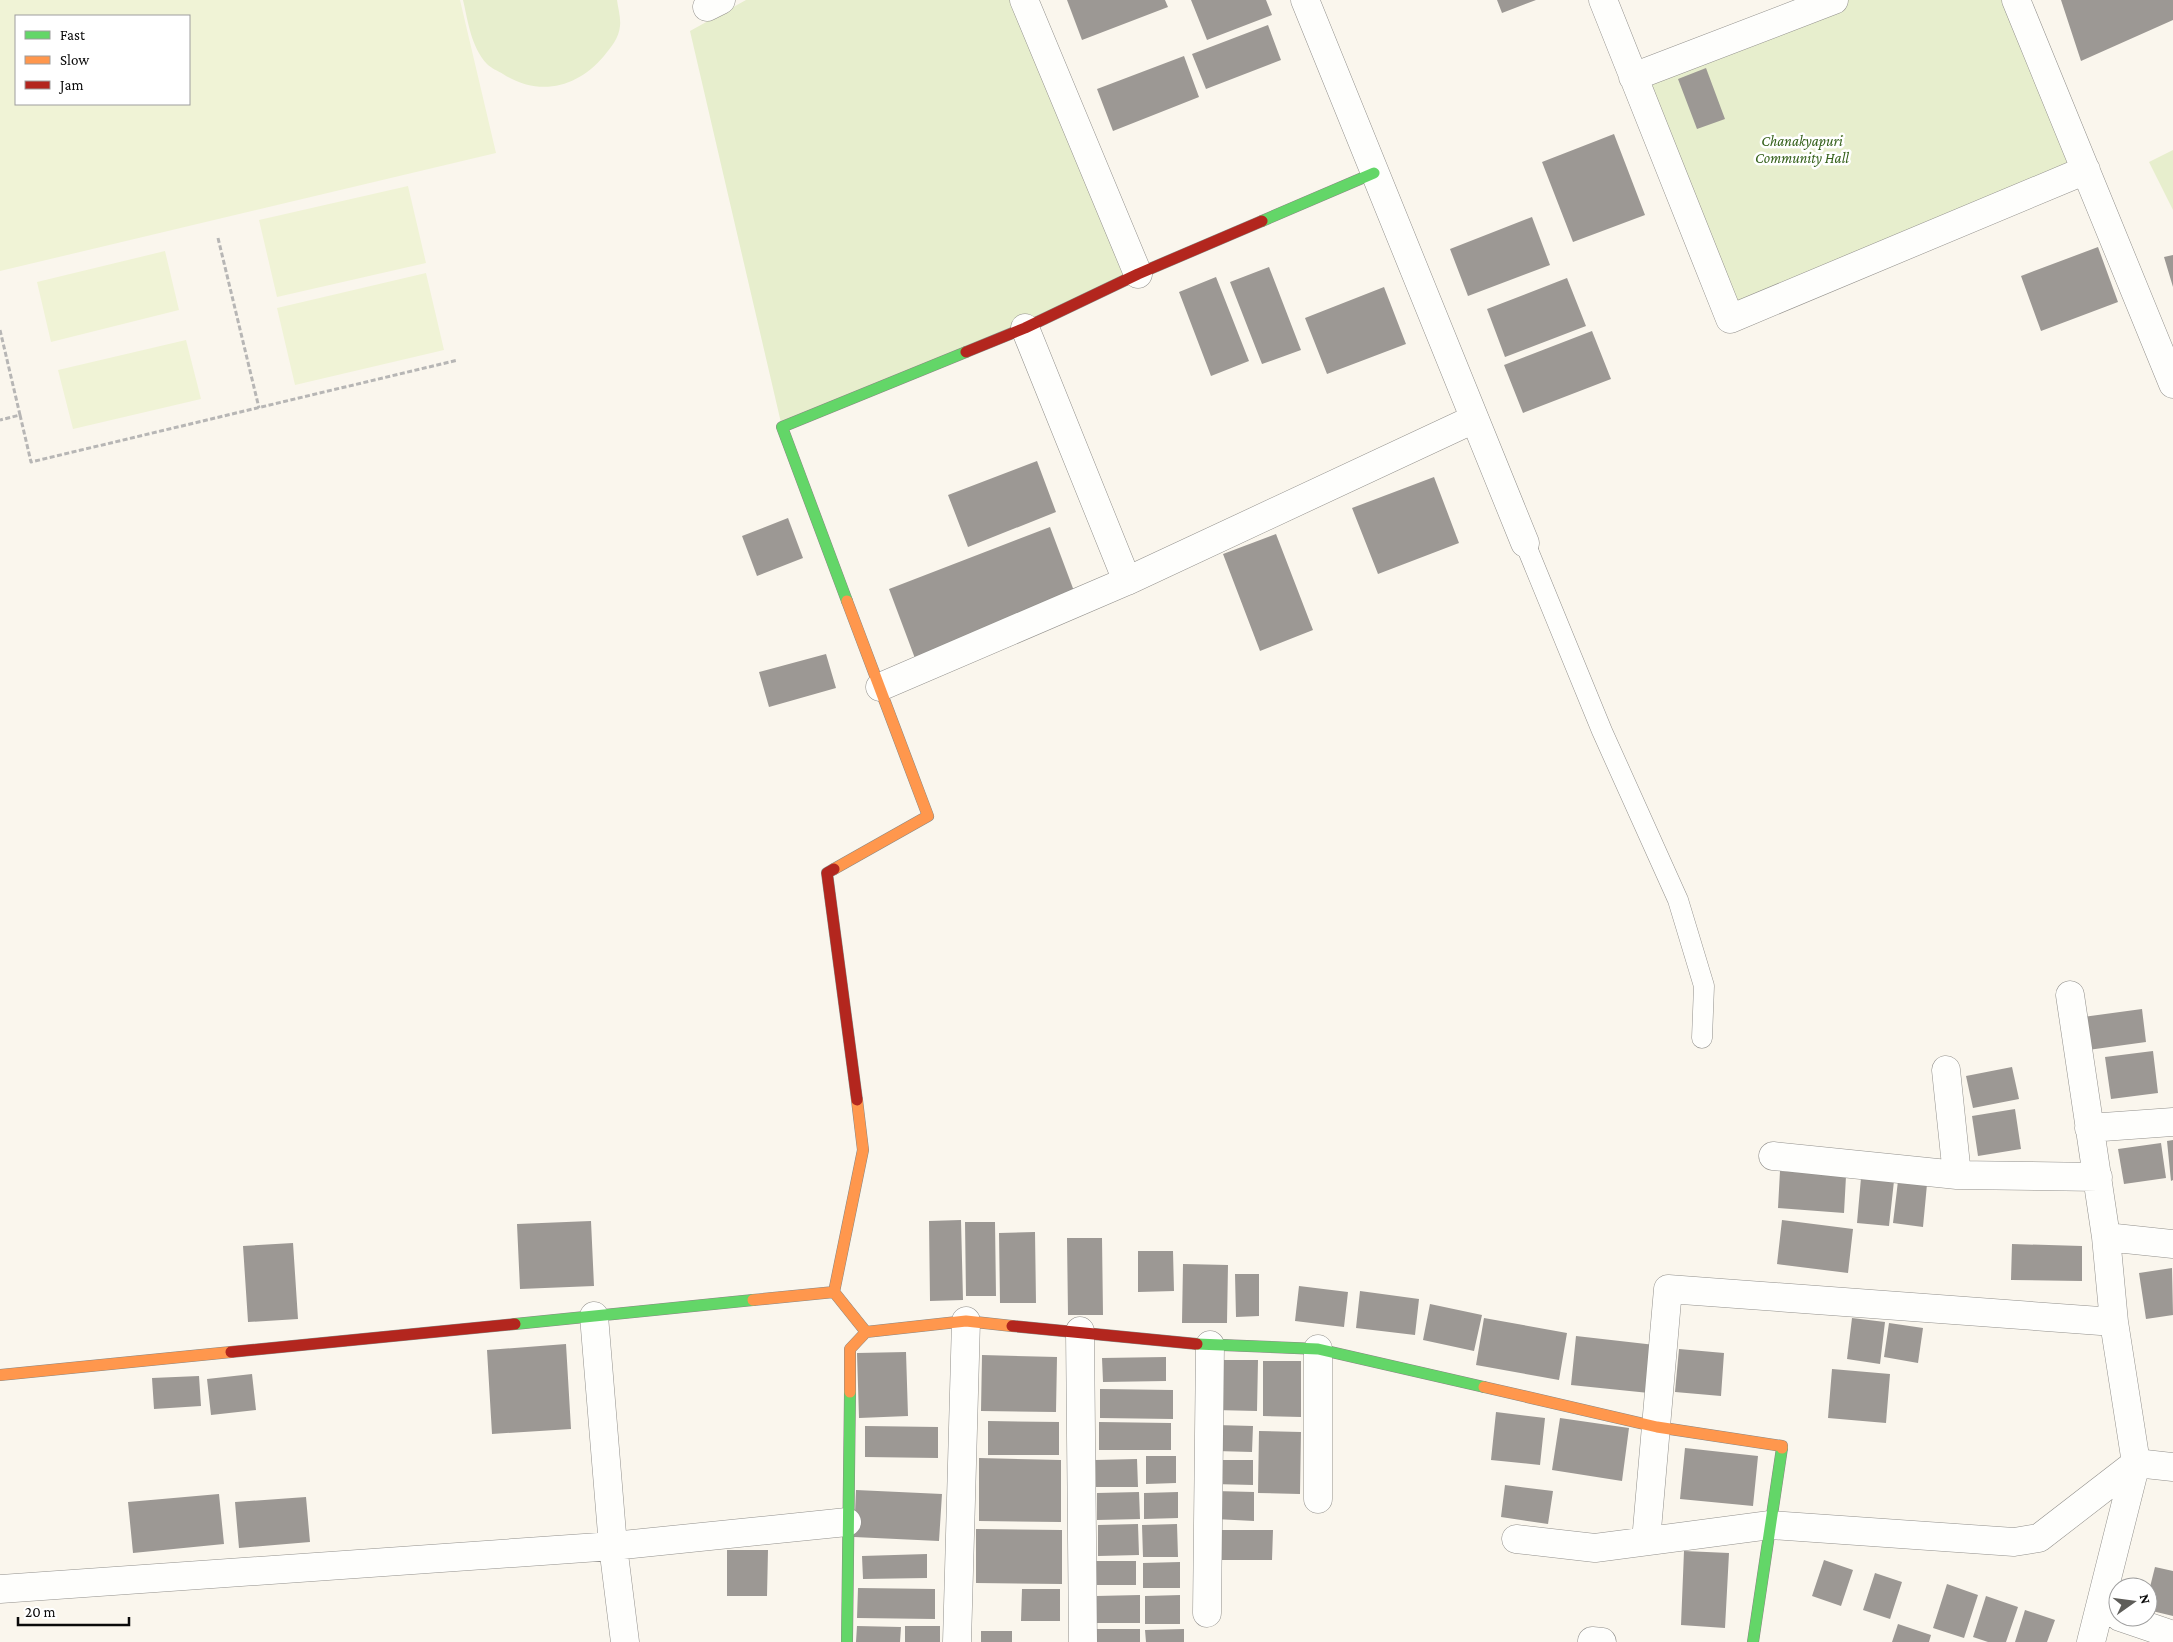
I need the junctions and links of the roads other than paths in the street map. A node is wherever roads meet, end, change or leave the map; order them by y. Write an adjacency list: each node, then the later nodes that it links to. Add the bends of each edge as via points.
1 (1024, 0): 9 (street)
2 (1305, 0): 8 (street)
3 (1603, 0): 6 (street)
4 (1834, 0): 6 (street)
5 (2016, 0): 7 (street)
6 (1633, 77): 7 (street, via 1730,319)
7 (2086, 170): 11 (street)
8 (1374, 173): 9 (street); 12 (street)
9 (1138, 274): 10 (street)
10 (1025, 328): 14 (street); 15 (street, via 782,427)
11 (2173, 384)
12 (1474, 419): 13 (street); 14 (street)
13 (1525, 543): 17 (lane, via 1602,731 1678,900 1704,986)
14 (1127, 581): 15 (street)
15 (880, 687): 26 (street, via 928,816 827,873 863,1150)
16 (2070, 995): 20 (street)
17 (1702, 1038)
18 (1946, 1070): 22 (street)
19 (2173, 1122): 20 (street)
20 (2089, 1128): 23 (street)
21 (1773, 1156): 22 (street)
22 (1957, 1175): 23 (street)
23 (2098, 1178): 24 (street)
24 (2106, 1237): 25 (street); 29 (street)
25 (2173, 1244)
26 (834, 1292): 27 (street); 31 (street)
27 (594, 1316): 34 (street); 43 (street)
28 (966, 1322): 30 (street); 31 (street); 52 (street)
29 (2114, 1322): 35 (street, via 1668,1289); 36 (street)
30 (1080, 1331): 32 (street); 53 (street)
31 (866, 1332): 39 (street, via 850,1349)
32 (1210, 1345): 33 (street); 46 (street)
33 (1318, 1349): 35 (street); 38 (street)
34 (0, 1375)
35 (1657, 1427): 40 (street, via 1782,1446); 42 (street)
36 (2136, 1463): 37 (street); 40 (street, via 2039,1538 2014,1542); 44 (street)
37 (2173, 1467)
38 (1318, 1499)
39 (847, 1522): 43 (street); 51 (street)
40 (1770, 1525): 42 (street); 54 (street)
41 (1516, 1539): 42 (street, via 1595,1548)
42 (1646, 1541)
43 (613, 1546): 45 (street); 50 (street)
44 (2118, 1577)
45 (0, 1589)
46 (1207, 1613)
47 (2108, 1620): 55 (street)
48 (2149, 1627): 49 (street)
49 (2173, 1635)
50 (625, 1642)
51 (847, 1642)
52 (958, 1642)
53 (1083, 1642)
54 (1753, 1642)
55 (2092, 1642)

